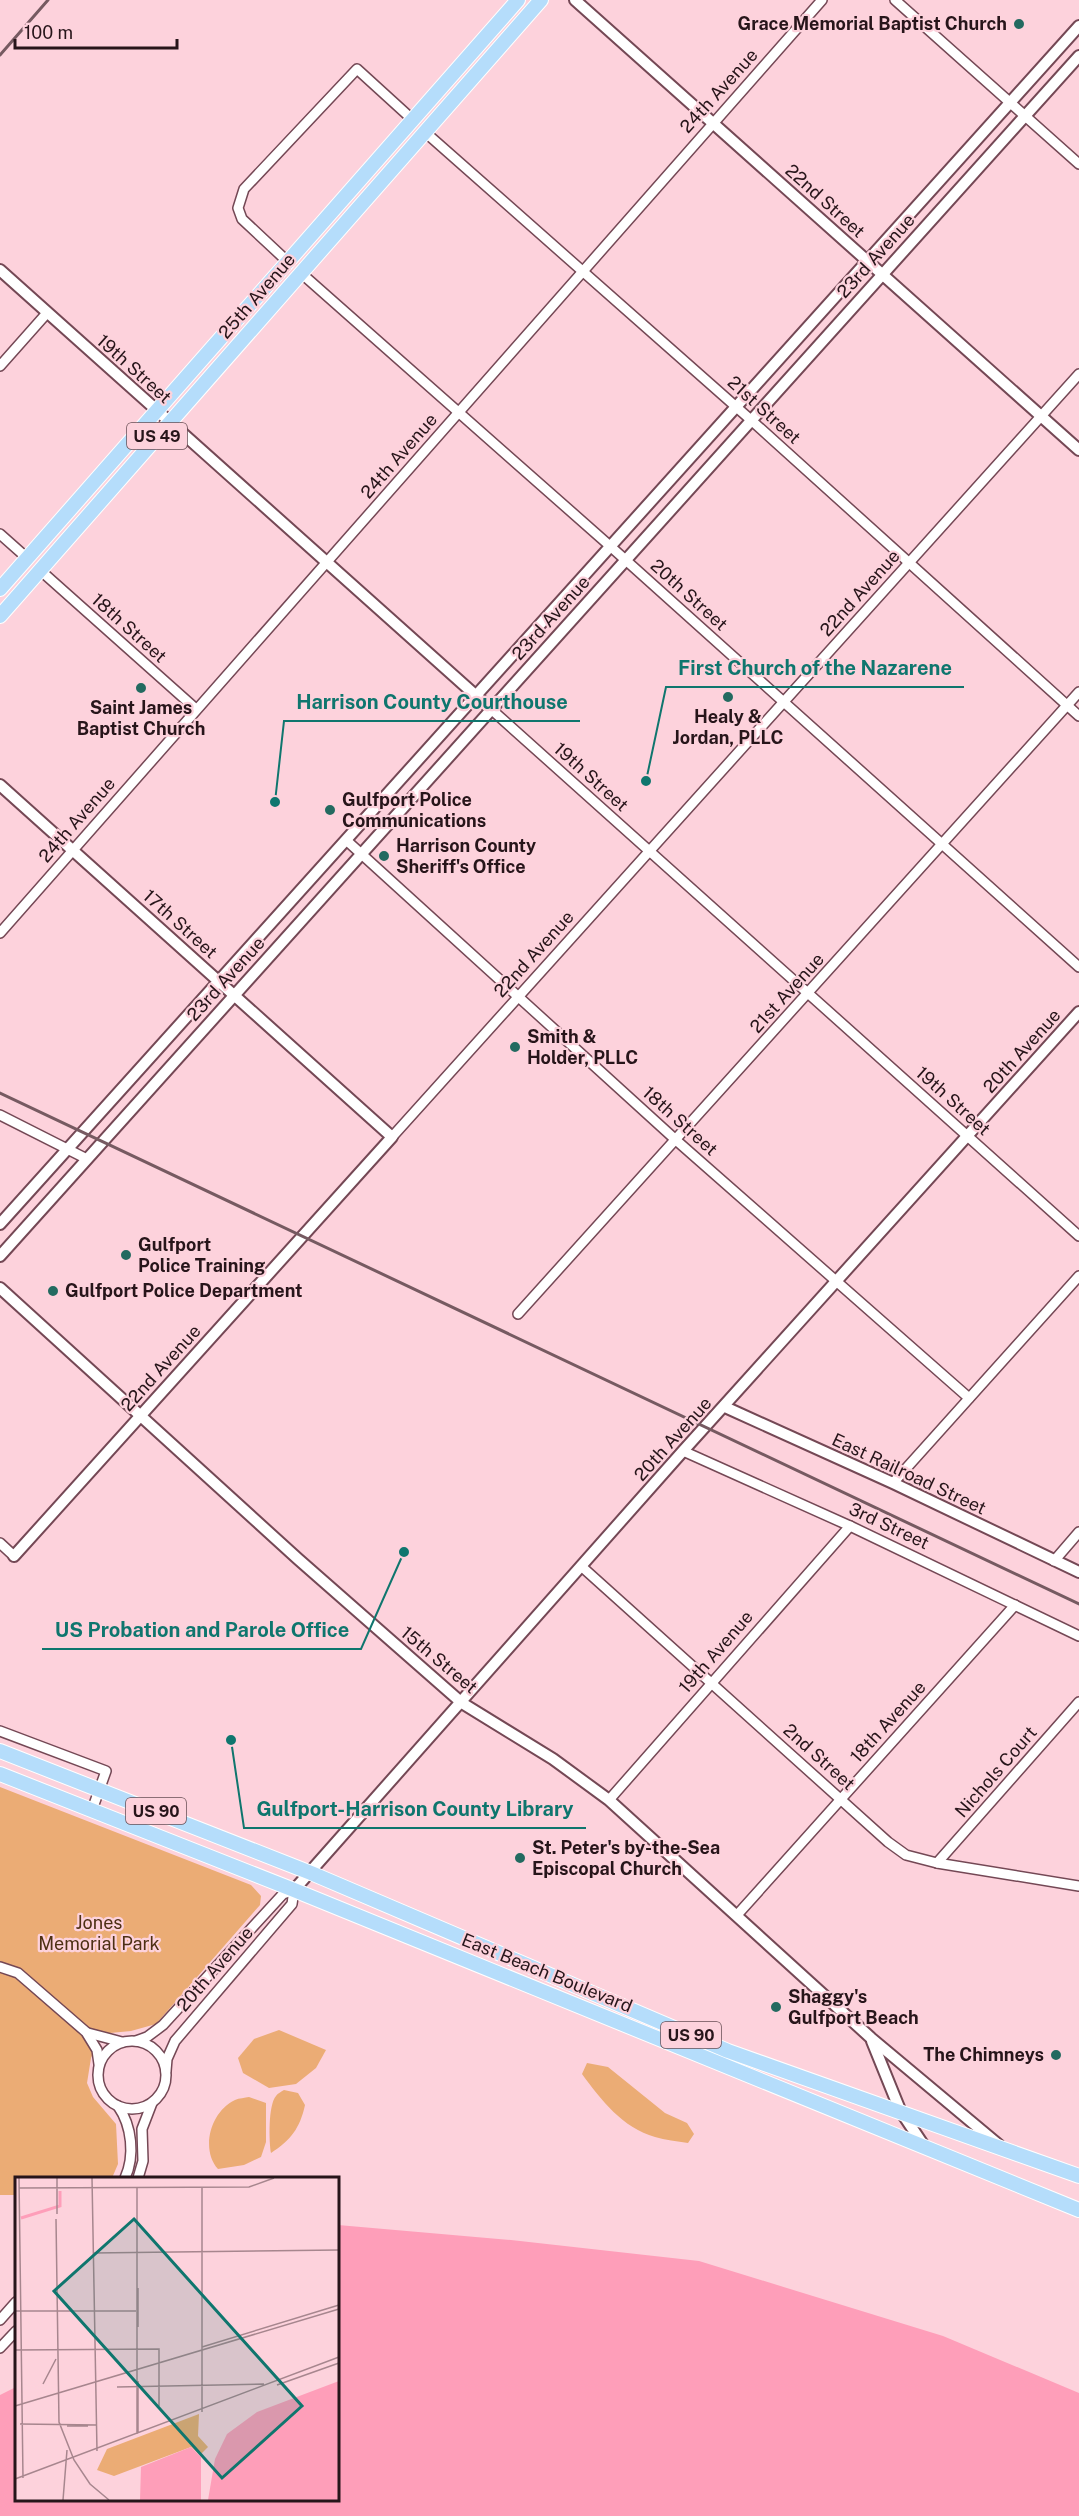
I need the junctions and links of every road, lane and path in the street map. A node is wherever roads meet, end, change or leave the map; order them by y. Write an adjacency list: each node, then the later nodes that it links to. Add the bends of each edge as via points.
1 (518, 0): 10 (main road, 25th Avenue / US 49)
2 (541, 0): 12 (main road, 25th Avenue / US 49)
3 (575, 0): 11 (street, 22nd Street)
4 (822, 0): 11 (street, 24th Avenue)
5 (895, 0): 8 (street)
6 (1079, 26): 8 (street, 23rd Avenue)
7 (1079, 56): 9 (street, 23rd Avenue)
8 (1010, 102): 9 (street); 14 (street, 23rd Avenue)
9 (1025, 116): 13 (street); 19 (street, 23rd Avenue)
10 (413, 120): 15 (main road, 25th Avenue / US 49); 15 (street, via 357,69 244,189 238,208 242,219)
11 (713, 123): 14 (street, 22nd Street); 17 (street, 24th Avenue)
12 (425, 132): 17 (street, 21st Street); 18 (main road, 25th Avenue / US 49)
13 (1079, 164)
14 (867, 261): 19 (street, 22nd Street); 23 (street, 23rd Avenue)
15 (288, 262): 24 (main road, 25th Avenue / US 49)
16 (0, 270): 20 (street, 19th Street)
17 (582, 271): 23 (street, 21st Street); 25 (street, 24th Avenue)
18 (301, 273): 25 (street, 20th Street); 28 (main road, 25th Avenue / US 49)
19 (882, 274): 26 (street, 22nd Street); 27 (street, 23rd Avenue)
20 (47, 313): 21 (street); 24 (street, 19th Street)
21 (0, 366)
22 (1079, 374): 26 (street, 22nd Avenue)
23 (736, 407): 27 (street, 21st Street); 31 (street, 23rd Avenue)
24 (157, 411): 28 (street, 19th Street); 32 (main road, 25th Avenue / US 49)
25 (459, 412): 31 (street, 20th Street); 34 (street, 24th Avenue)
26 (1041, 416): 29 (street, 22nd Street); 35 (street, 22nd Avenue)
27 (751, 420): 33 (street, 23rd Avenue); 35 (street, 21st Street)
28 (170, 422): 34 (street, 19th Street); 36 (main road, 25th Avenue / US 49)
29 (1079, 450)
30 (0, 534): 32 (street)
31 (610, 546): 33 (street, 20th Street); 40 (street, 23rd Avenue)
32 (27, 558): 37 (main road, 25th Avenue / US 49)
33 (625, 560): 41 (street, 20th Street); 44 (street, 23rd Avenue)
34 (327, 562): 40 (street, 19th Street); 43 (street, 24th Avenue)
35 (909, 562): 41 (street, 22nd Avenue); 42 (street, 21st Street)
36 (40, 570): 38 (main road, 25th Avenue / US 49); 43 (street, 18th Street)
37 (0, 589)
38 (0, 616)
39 (1079, 692): 42 (street, 21st Avenue)
40 (475, 695): 44 (street, 19th Street); 47 (street, 23rd Avenue)
41 (783, 702): 48 (street, 20th Street); 50 (street, 22nd Avenue)
42 (1067, 705): 45 (street, 21st Street); 48 (street, 21st Avenue)
43 (196, 709): 49 (street, 24th Avenue)
44 (492, 710): 50 (street, 19th Street); 51 (street, 23rd Avenue)
45 (1079, 716)
46 (0, 785): 49 (street, 17th Street)
47 (346, 840): 51 (street, 18th Street); 54 (street, 23rd Avenue)
48 (942, 844): 53 (street, 20th Street); 55 (street, 21st Avenue)
49 (73, 850): 52 (street, 24th Avenue); 54 (street, 17th Street)
50 (649, 851): 55 (street, 19th Street); 57 (street, 22nd Avenue)
51 (361, 854): 56 (street, 23rd Avenue); 57 (street, 18th Street)
52 (0, 933)
53 (1079, 967)
54 (219, 982): 56 (street, 17th Street); 63 (street, 23rd Avenue)
55 (808, 994): 60 (street, 19th Street); 62 (street, 21st Avenue)
56 (234, 995): 61 (street, 17th Street); 64 (street, 23rd Avenue)
57 (518, 997): 61 (street, 22nd Avenue); 62 (street, 18th Street)
58 (1079, 1012): 60 (street, 20th Avenue)
59 (0, 1115): 63 (street)
60 (968, 1136): 66 (street, 19th Street); 69 (street, 20th Avenue)
61 (392, 1137): 74 (street, 22nd Avenue)
62 (677, 1141): 69 (street, 18th Street); 71 (street, 21st Avenue)
63 (69, 1148): 64 (street); 65 (street, 23rd Avenue)
64 (87, 1159): 67 (street, 23rd Avenue)
65 (0, 1224)
66 (1079, 1236)
67 (0, 1256)
68 (1079, 1276): 72 (street)
69 (837, 1282): 72 (street, 18th Street); 73 (street, 20th Avenue)
70 (0, 1288): 74 (street, 15th Street)
71 (518, 1314)
72 (969, 1398): 76 (street)
73 (724, 1407): 75 (street, 20th Avenue); 76 (street, East Railroad Street)
74 (140, 1416): 80 (street, 22nd Avenue); 88 (street, 15th Street)
75 (683, 1451): 77 (street, 3rd Street); 82 (street, 20th Avenue)
76 (893, 1483): 81 (street, East Railroad Street)
77 (850, 1526): 84 (street, 3rd Street); 86 (street, 19th Avenue)
78 (1079, 1532): 81 (street)
79 (0, 1543): 80 (street)
80 (14, 1556)
81 (1054, 1561): 83 (street, East Railroad Street)
82 (581, 1566): 86 (street, 2nd Street); 88 (street, 20th Avenue)
83 (1079, 1572)
84 (1015, 1605): 85 (street, 3rd Street); 93 (street, 18th Avenue)
85 (1079, 1636)
86 (711, 1683): 93 (street, 2nd Street); 94 (street, 19th Avenue)
87 (1079, 1702): 96 (street, Nichols Court)
88 (462, 1703): 94 (street, 15th Street); 97 (street, 20th Avenue)
89 (0, 1731): 92 (street, via 105,1771)
90 (0, 1750): 92 (main road, East Beach Boulevard / US 90)
91 (0, 1774): 95 (main road, East Beach Boulevard / US 90)
92 (99, 1788): 95 (street); 97 (main road, East Beach Boulevard / US 90)
93 (842, 1799): 96 (street, 2nd Street, via 906,1855); 100 (street, 18th Avenue)
94 (609, 1800): 100 (street, 15th Street)
95 (92, 1810): 99 (main road, East Beach Boulevard / US 90)
96 (937, 1863): 98 (street, 2nd Street)
97 (311, 1873): 99 (street, 20th Avenue); 110 (main road, East Beach Boulevard / US 90, via 728,2051)
98 (1079, 1886)
99 (294, 1890): 104 (street, 20th Avenue, via 283,1894 163,2025); 107 (street, 20th Avenue, via 292,1904 175,2041 166,2059); 111 (main road, East Beach Boulevard / US 90)
100 (737, 1915): 103 (street, 15th Street)
101 (0, 1967): 102 (street, via 18,1973)
102 (86, 2032): 105 (street); 106 (street, via 98,2050)
103 (871, 2038): 110 (street, 15th Street); 112 (street, 15th Street)
104 (136, 2041): 105 (street); 107 (street, via 156,2050)
105 (122, 2042): 106 (street, via 107,2051)
106 (99, 2067): 109 (street, via 102,2090)
107 (166, 2072): 108 (street, via 164,2089)
108 (153, 2103): 109 (street, via 136,2109); 115 (street, via 142,2129 143,2162)
109 (118, 2106): 114 (street, via 127,2123 131,2144)
110 (900, 2110): 111 (street, 15th Street); 112 (main road, East Beach Boulevard / US 90)
111 (924, 2146): 116 (main road, East Beach Boulevard / US 90)
112 (1001, 2147): 113 (main road, East Beach Boulevard / US 90)
113 (1079, 2176)
114 (125, 2177)
115 (138, 2177)
116 (1079, 2210)
117 (15, 2303): 118 (street)
118 (0, 2320)
119 (15, 2332): 120 (street)
120 (0, 2348)

